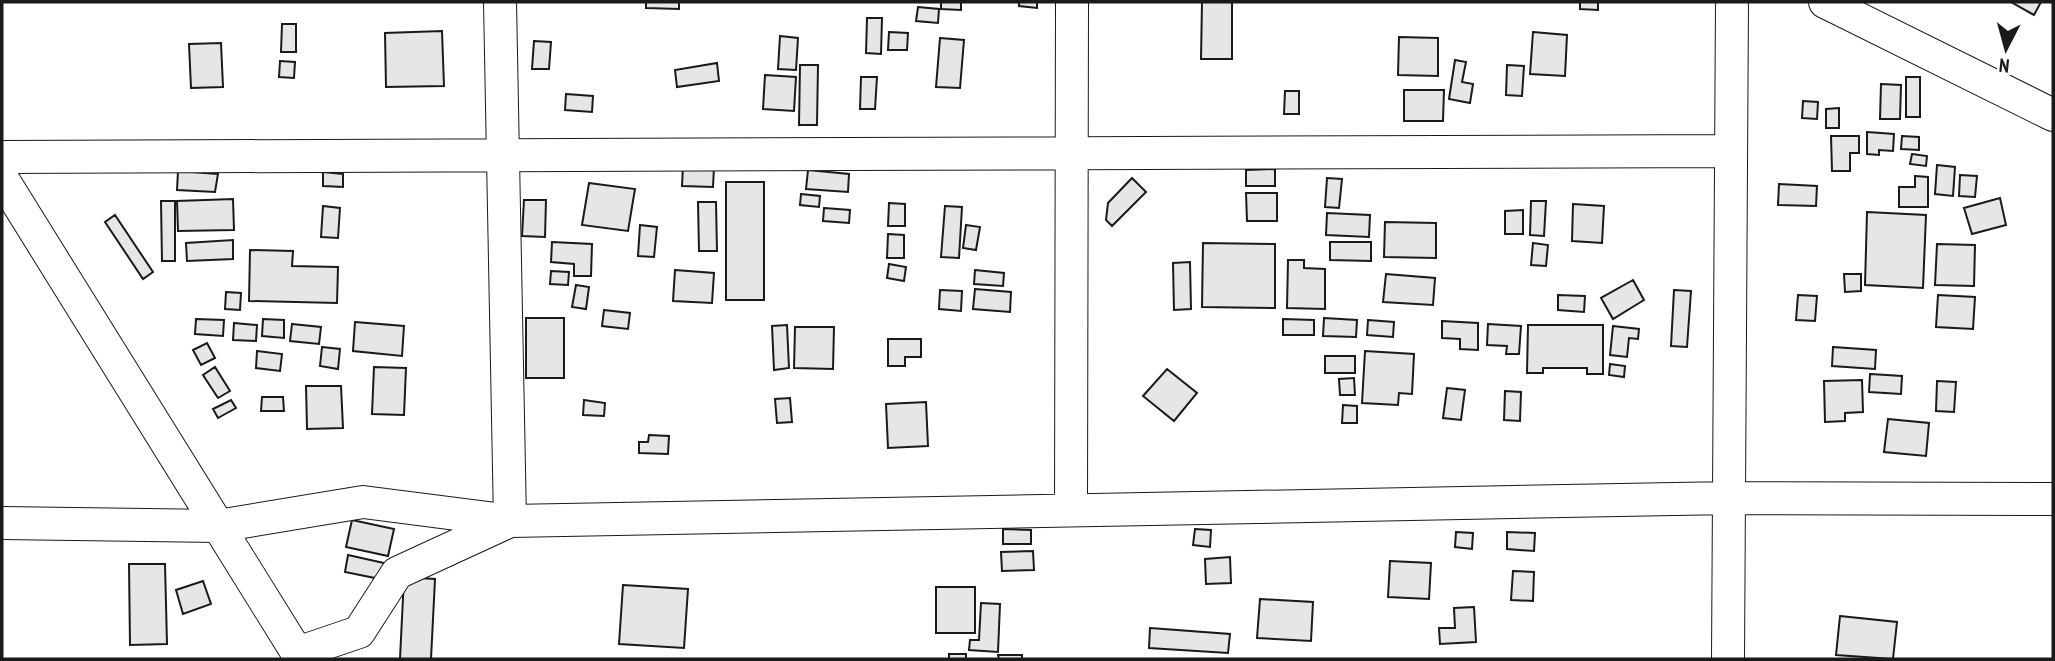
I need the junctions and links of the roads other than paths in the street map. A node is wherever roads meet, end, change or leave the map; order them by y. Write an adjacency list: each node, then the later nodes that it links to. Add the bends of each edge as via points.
1 (500, 2): 8 (street)
2 (1072, 2): 7 (street)
3 (1732, 2): 6 (street)
4 (1825, 2): 5 (street)
5 (2053, 115)
6 (1731, 151): 7 (street); 11 (street)
7 (1072, 153): 8 (street); 13 (street)
8 (503, 155): 9 (street); 14 (street)
9 (2, 157)
10 (2, 178): 16 (street)
11 (1729, 498): 12 (street); 13 (street); 18 (street)
12 (2053, 499)
13 (1071, 510): 14 (street)
14 (510, 520): 16 (street, via 363,502); 17 (street, via 397,573 359,632)
15 (2, 523): 16 (street)
16 (218, 526): 17 (street)
17 (298, 657)
18 (1728, 659)

